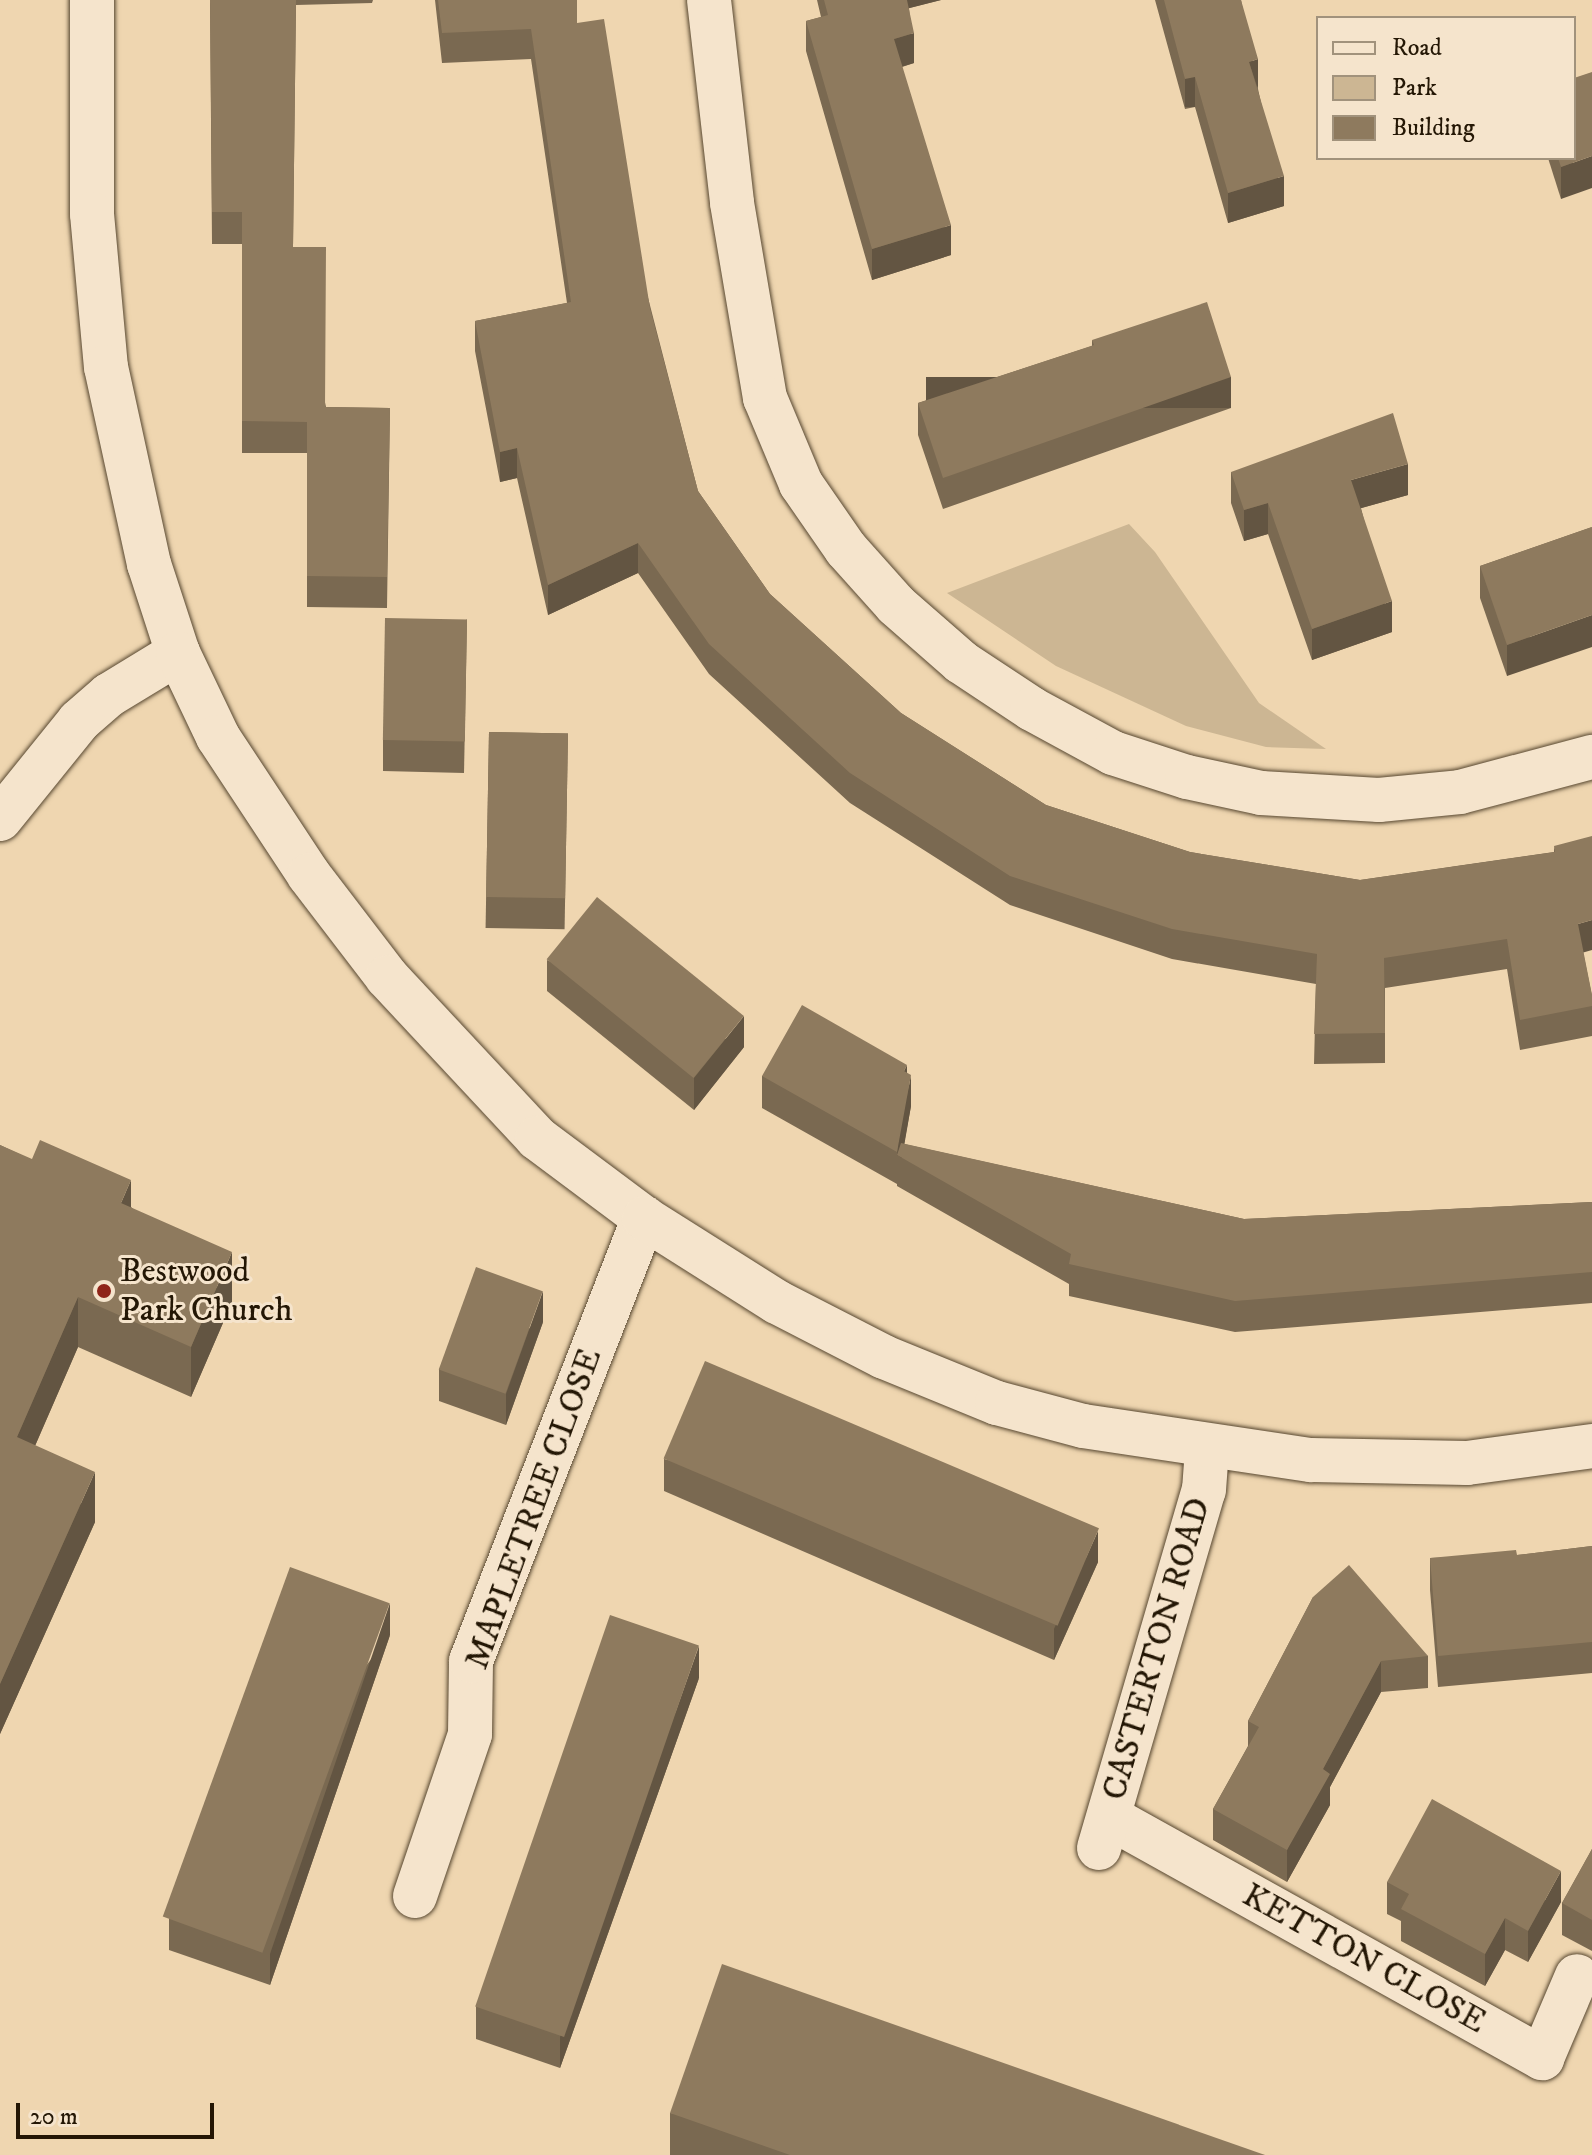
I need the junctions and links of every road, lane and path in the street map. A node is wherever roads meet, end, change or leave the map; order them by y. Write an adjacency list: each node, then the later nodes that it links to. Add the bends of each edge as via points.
1 (92, 0): 3 (street, via 92,214 106,367 149,564)
2 (709, 0): 4 (street, via 732,203 765,398 801,484 846,549 896,605 961,662 1113,753 1261,793 1379,800 1460,792)
3 (178, 653): 5 (street, via 109,695 79,721); 6 (street, via 218,737 263,811 387,977 537,1138)
4 (1592, 757)
5 (0, 819)
6 (644, 1218): 8 (street, via 777,1302 940,1380 997,1403 1083,1426); 10 (street, MAPLETREE CLOSE, via 471,1661 470,1734)
7 (1592, 1446): 8 (street, via 1467,1463 1409,1464)
8 (1207, 1449): 9 (street, CASTERTON ROAD, via 1204,1490)
9 (1104, 1832): 11 (street, KETTON CLOSE, via 1542,2058)
10 (415, 1896)
11 (1577, 1976)

